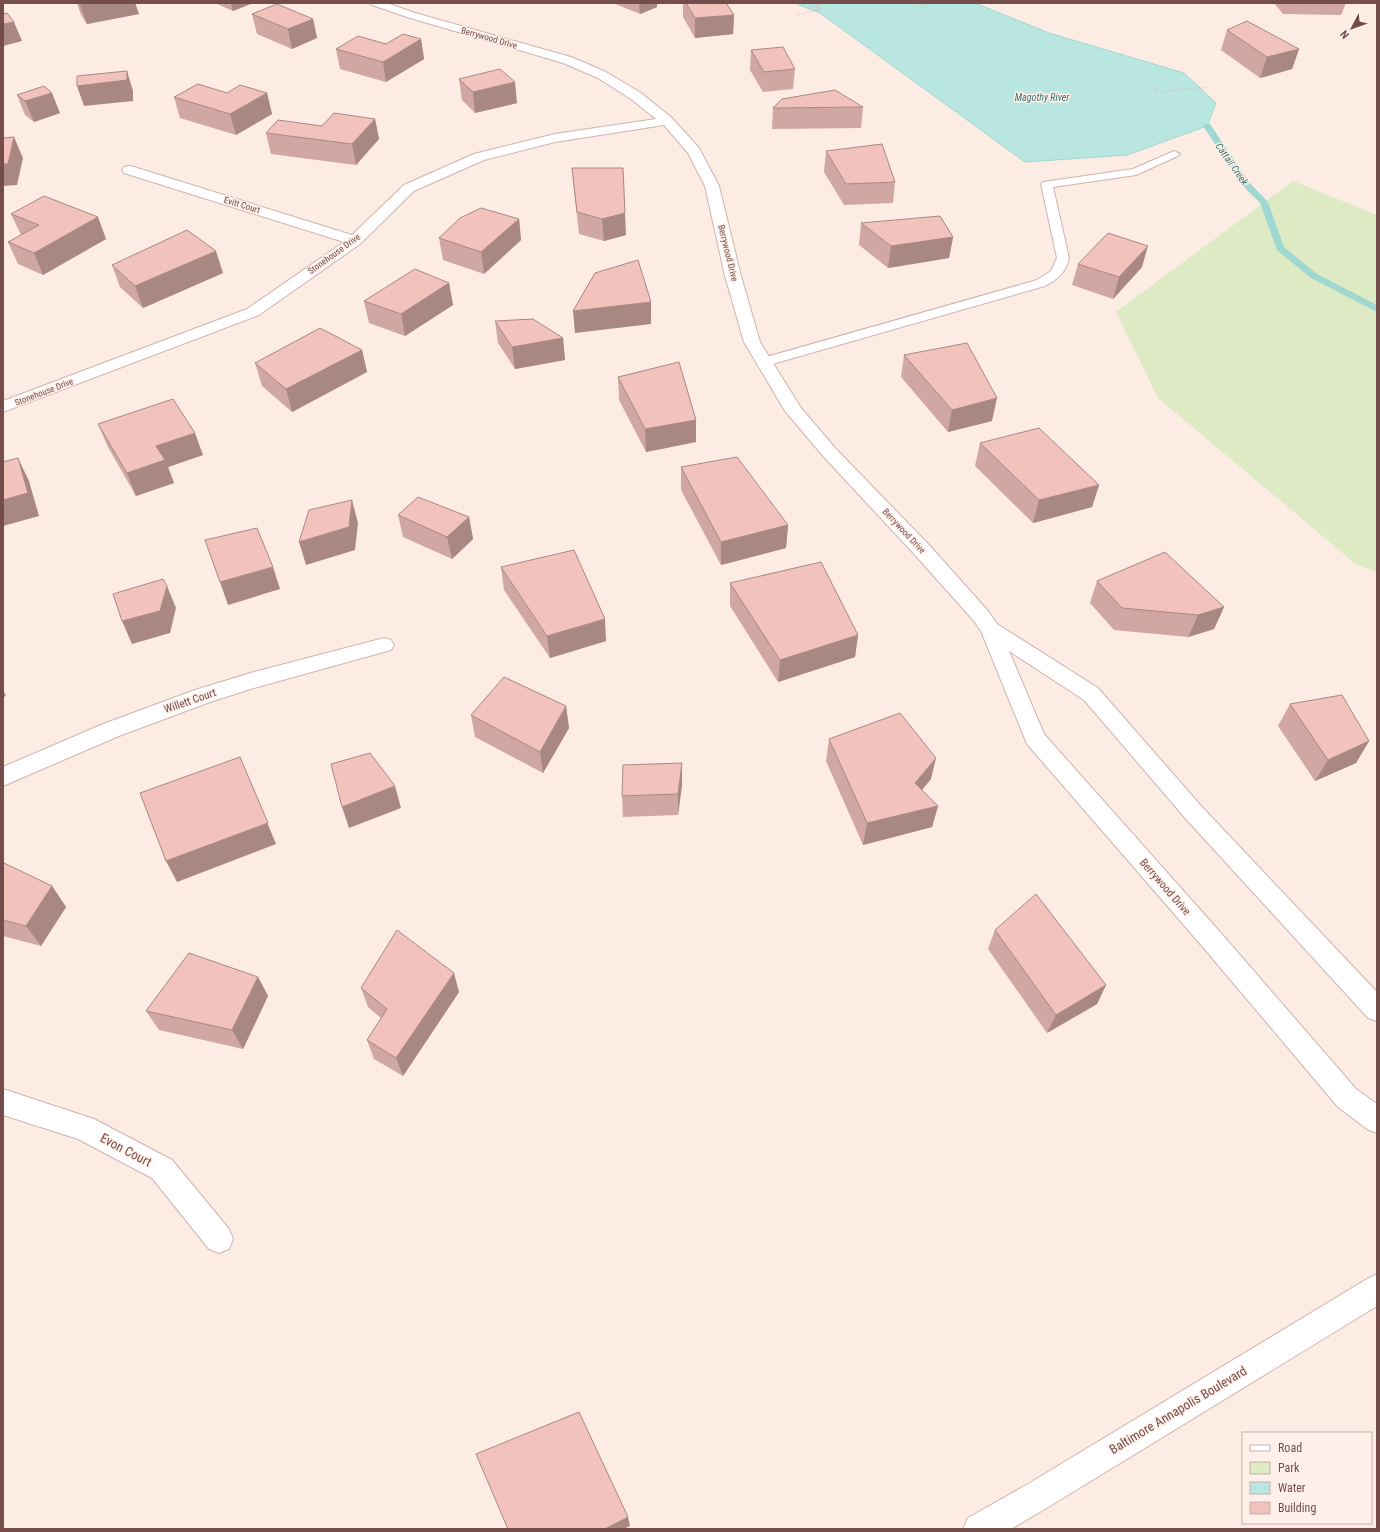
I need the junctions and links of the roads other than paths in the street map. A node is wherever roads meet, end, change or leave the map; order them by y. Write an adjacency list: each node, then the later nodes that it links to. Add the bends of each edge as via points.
1 (376, 3): 2 (street, Berrywood Drive, via 567,60 609,79 636,96)
2 (667, 121): 5 (street, Stonehouse Drive, via 554,138 479,157 409,188); 6 (street, Berrywood Drive, via 694,150 712,186 750,336)
3 (1174, 154): 6 (lane, via 1136,172 1047,184 1063,258 1061,268 1054,276 1041,282)
4 (130, 170): 5 (street, Evitt Court)
5 (355, 241): 7 (street, Stonehouse Drive, via 253,312)
6 (764, 362): 8 (street, Berrywood Drive, via 799,417 927,556)
7 (3, 407)
8 (990, 629): 11 (street, Berrywood Drive, via 1091,694 1194,813); 13 (street, Berrywood Drive, via 1035,738 1347,1098)
9 (384, 644): 10 (street, Willett Court, via 178,704 43,758)
10 (3, 777)
11 (1377, 1010)
12 (3, 1102): 14 (street, Evon Court, via 84,1128 162,1169)
13 (1377, 1120)
14 (219, 1239)
15 (1377, 1289): 16 (street, Baltimore Annapolis Boulevard)
16 (979, 1529)

